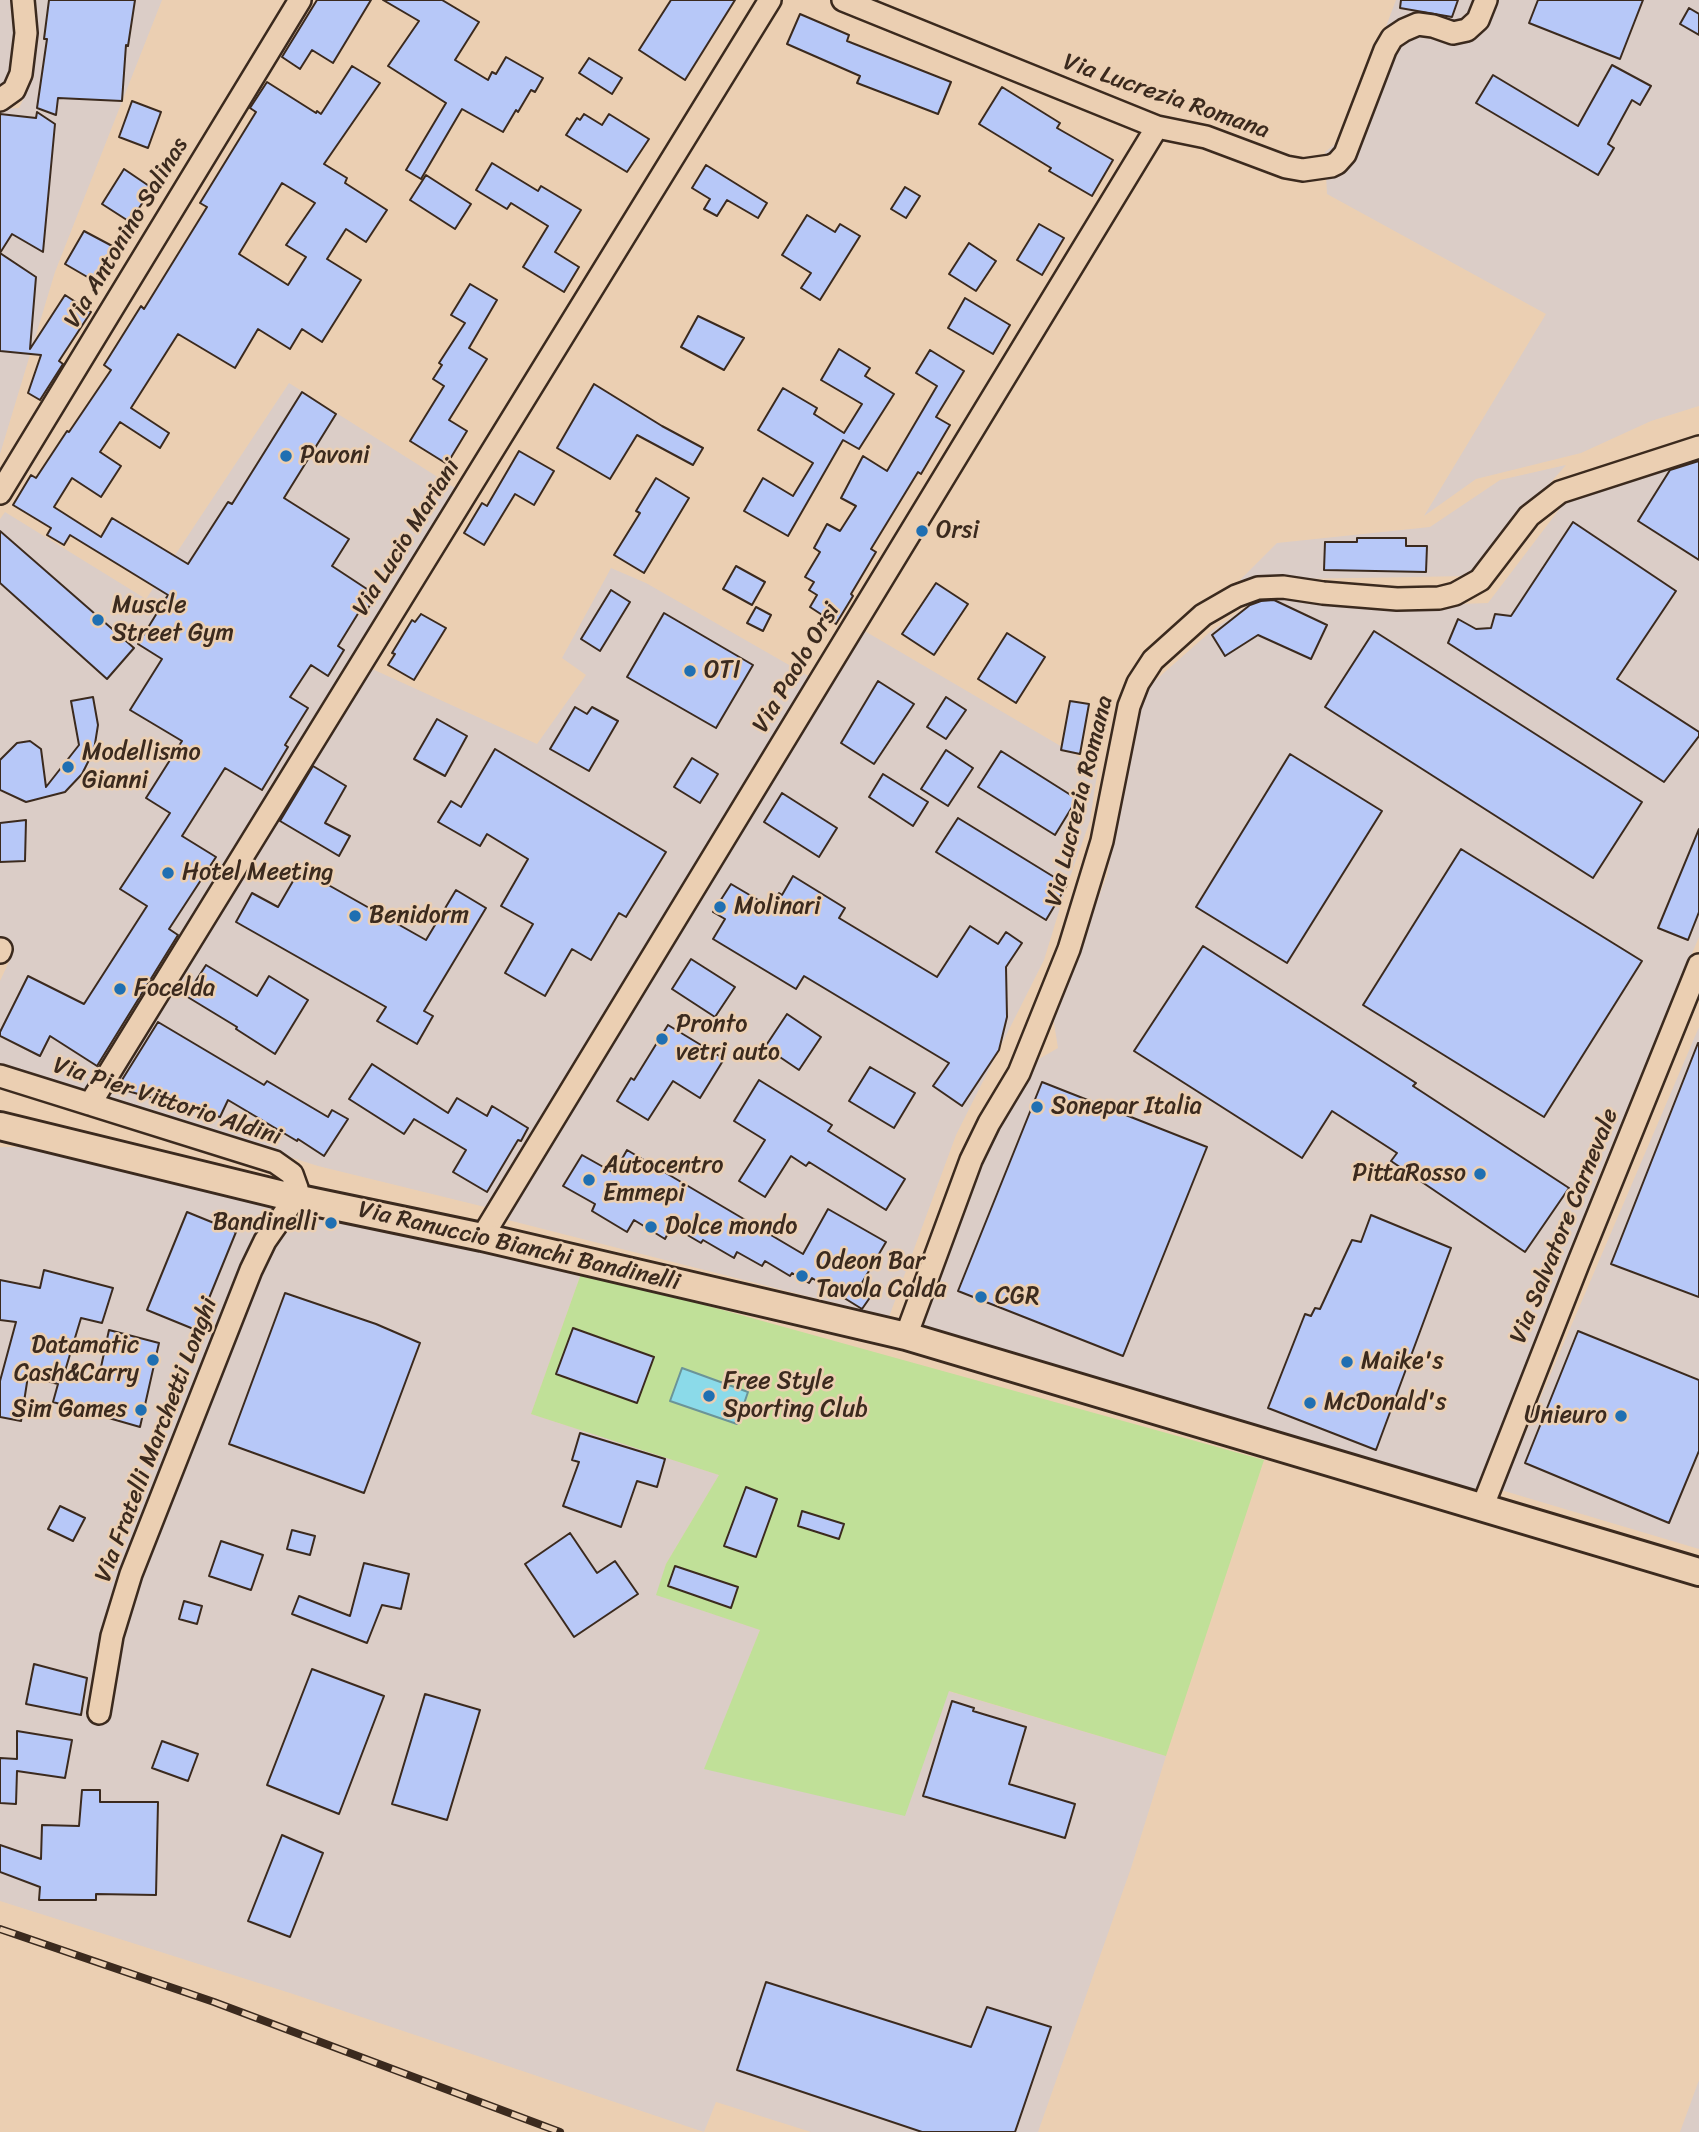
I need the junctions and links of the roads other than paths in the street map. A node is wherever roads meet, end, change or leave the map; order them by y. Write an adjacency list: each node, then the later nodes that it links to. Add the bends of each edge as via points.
1 (23, 0): 6 (street, via 26,33 21,74 15,90)
2 (300, 0): 9 (street, Via Antonino Salinas)
3 (769, 0): 12 (street, Via Lucio Mariani)
4 (843, 0): 7 (street, Via Lucrezia Romana)
5 (1486, 0): 7 (street, Via Lucrezia Romana, via 1478,20 1467,30 1453,33 1418,24 1392,38 1350,145 1337,163 1322,169 1286,167 1195,134)
6 (0, 100)
7 (1157, 127): 15 (street, Via Paolo Orsi)
8 (1699, 447): 16 (street, Via Lucrezia Romana, via 1559,492 1534,511 1480,580 1455,594 1397,599 1283,587 1258,589 1203,615 1153,660 1129,706 1104,833 1069,949 1019,1073 971,1160)
9 (0, 493)
10 (1699, 965): 17 (street, Via Salvatore Carnevale)
11 (0, 1076): 12 (street, Via Pier Vittorio Aldini)
12 (90, 1104): 14 (street, Via Pier Vittorio Aldini, via 275,1162 292,1174)
13 (8, 1131): 14 (street, Via Ranuccio Bianchi Bandinelli)
14 (295, 1198): 15 (street, Via Ranuccio Bianchi Bandinelli); 19 (street, Via Fratelli Marchetti Longhi, via 251,1270 131,1574 112,1636)
15 (482, 1237): 16 (street, Via Ranuccio Bianchi Bandinelli)
16 (906, 1336): 17 (street, Via Ranuccio Bianchi Bandinelli)
17 (1482, 1508): 18 (street, Via Ranuccio Bianchi Bandinelli)
18 (1699, 1572)
19 (99, 1713)

